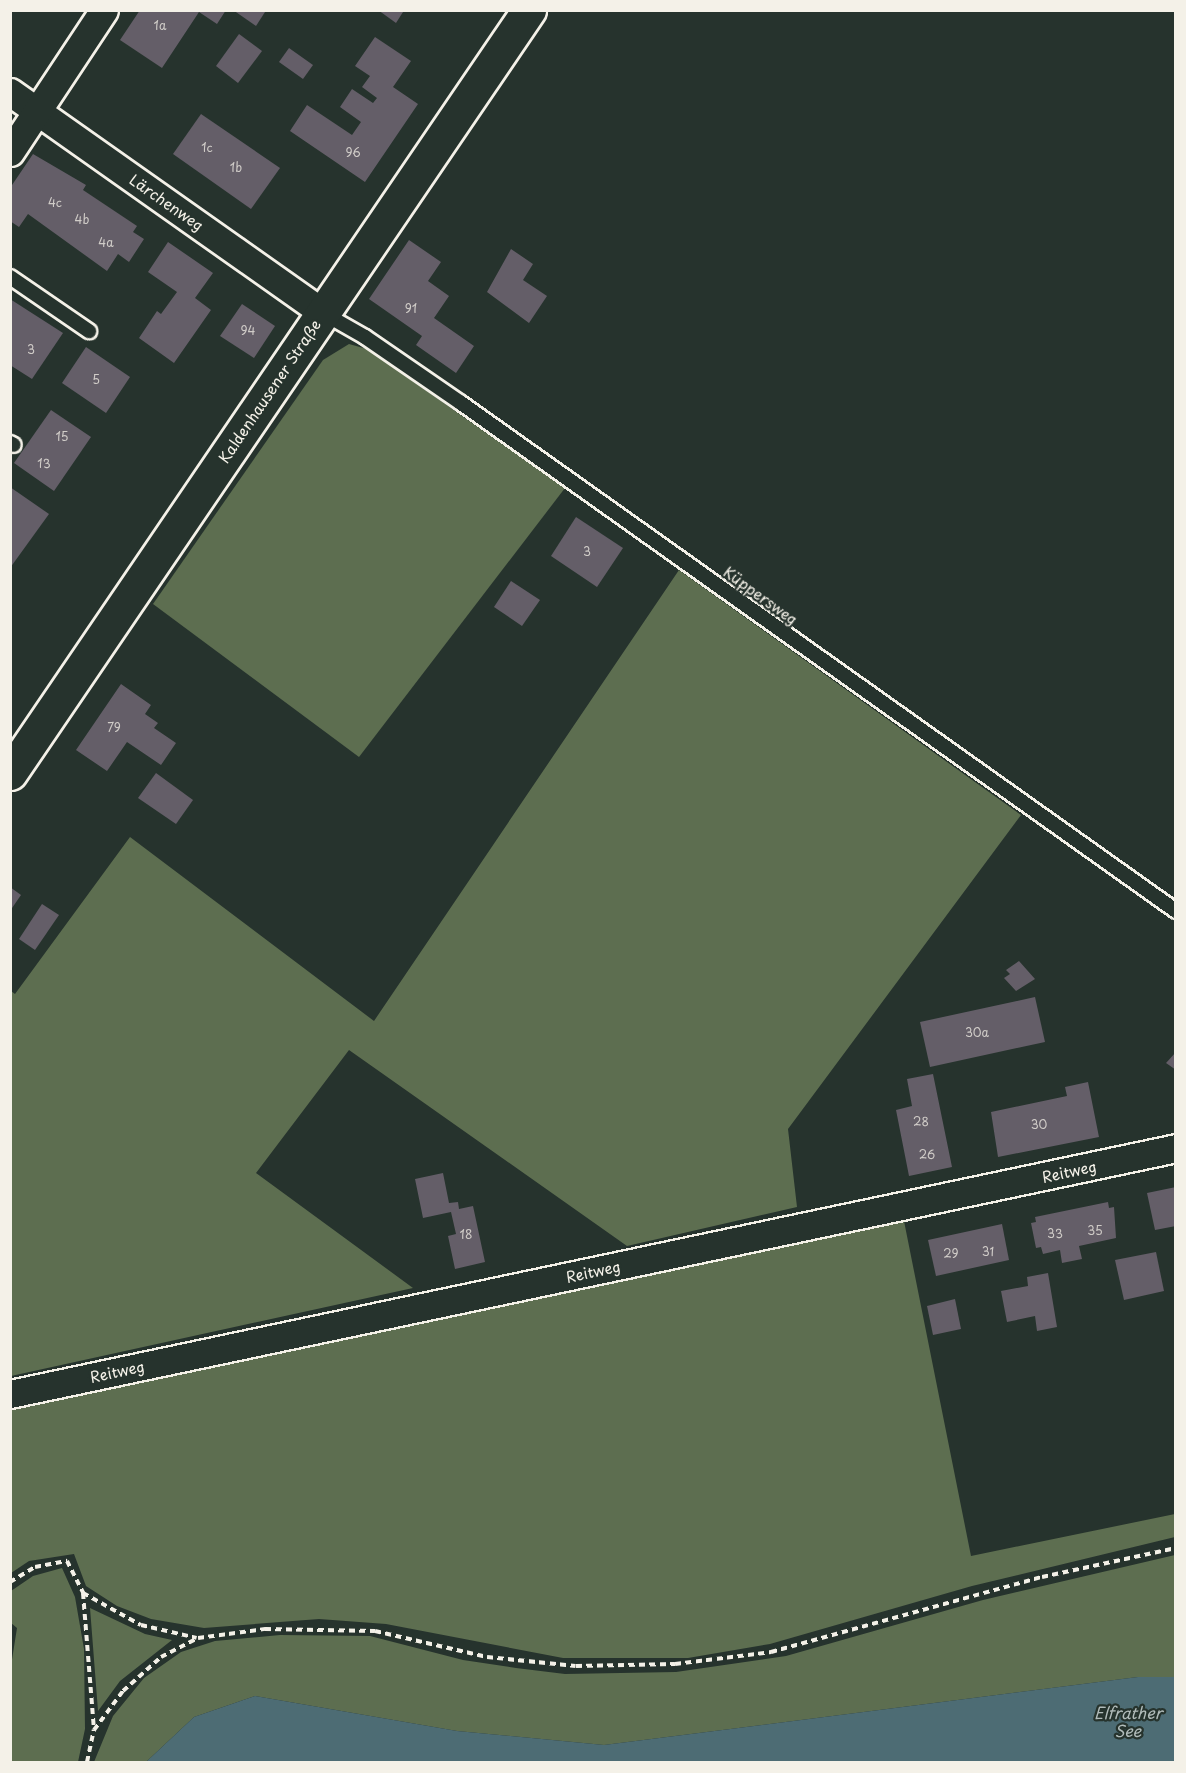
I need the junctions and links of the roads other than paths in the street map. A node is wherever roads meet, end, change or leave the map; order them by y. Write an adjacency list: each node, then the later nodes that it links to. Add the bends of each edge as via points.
1 (104, 10): 4 (street)
2 (529, 10): 7 (main road, Kaldenhausener Straße)
3 (10, 92): 4 (street, Lärchenweg)
4 (38, 111): 5 (street); 7 (street, Lärchenweg)
5 (10, 152)
6 (10, 277): 8 (lane)
7 (323, 313): 9 (main road, Kaldenhausener Straße); 10 (lane, Küppersweg, via 461,403)
8 (89, 331)
9 (10, 773)
10 (1176, 911)
11 (1176, 1148): 12 (street, Reitweg)
12 (10, 1394)

